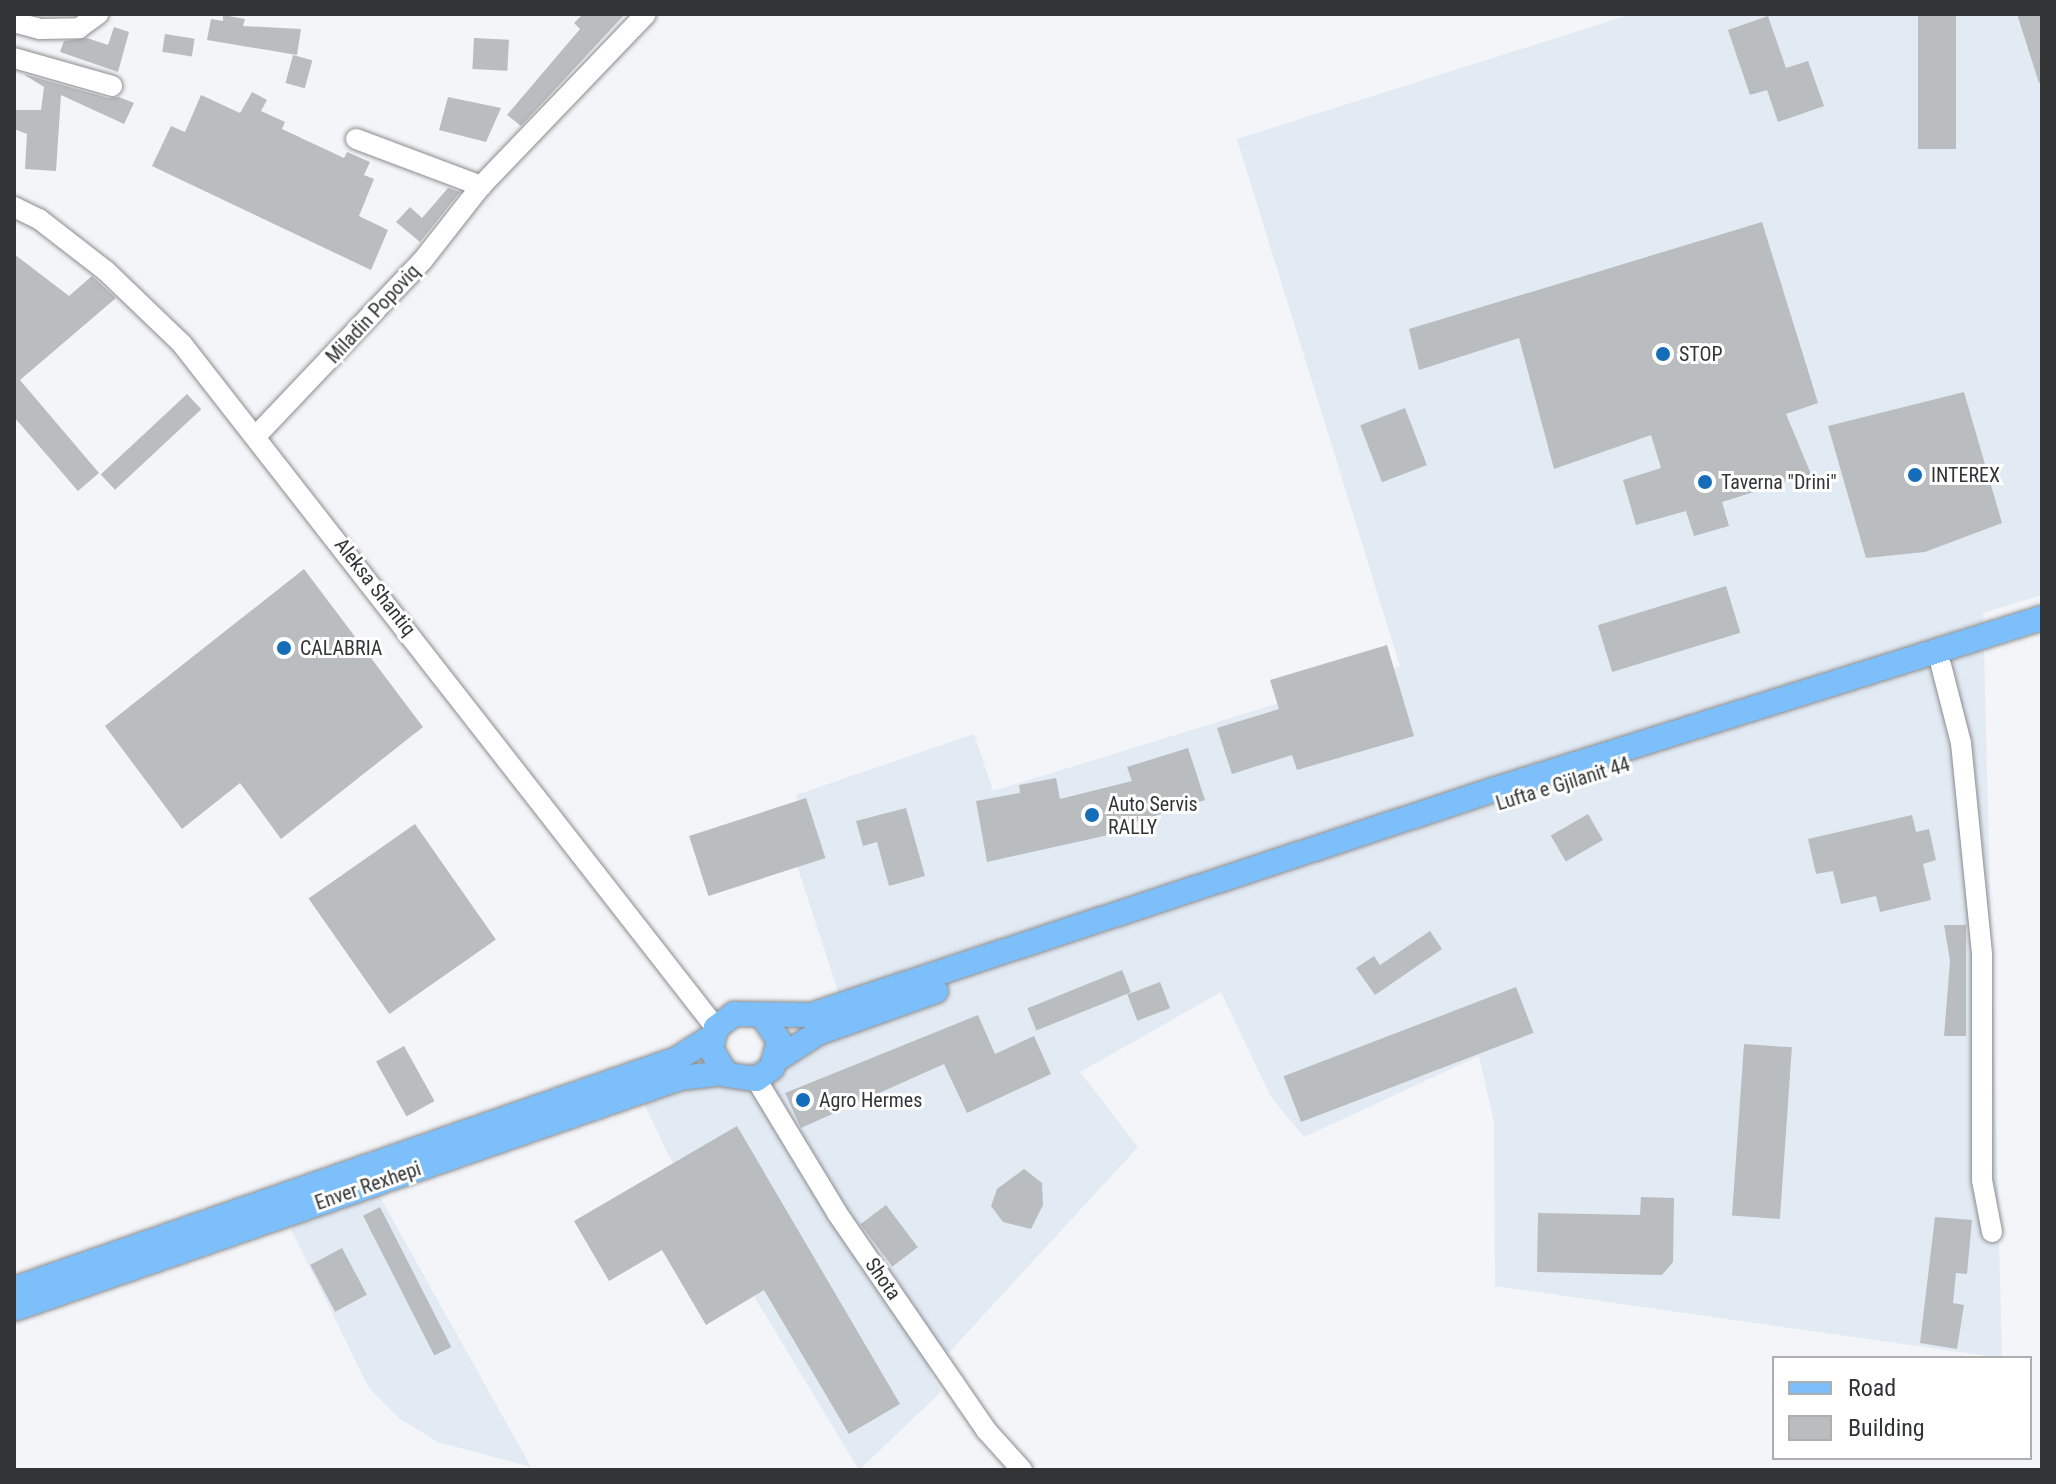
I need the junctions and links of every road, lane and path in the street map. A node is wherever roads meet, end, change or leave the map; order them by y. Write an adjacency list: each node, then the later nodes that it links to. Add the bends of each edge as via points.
1 (98, 14): 3 (street, via 79,28 40,29)
2 (646, 14): 7 (street, Miladin Popoviq)
3 (14, 22)
4 (14, 58): 5 (street)
5 (112, 86)
6 (356, 139): 7 (street)
7 (481, 186): 9 (street, Miladin Popoviq, via 423,260)
8 (14, 207): 9 (street, Aleksa Shantiq, via 39,219 106,271 182,344)
9 (257, 435): 14 (street, Aleksa Shantiq)
10 (2042, 618): 13 (main road, via 1493,790 811,1015)
11 (2042, 633): 12 (main road, Lufta e Gjilanit 44)
12 (1941, 665): 15 (main road, Lufta e Gjilanit 44, via 1185,903 818,1033); 18 (street, via 1961,743 1982,954 1982,1180)
13 (763, 1017): 14 (main road, via 743,1012); 15 (main road, via 776,1031)
14 (718, 1028): 16 (main road, via 714,1059); 19 (main road, via 677,1059)
15 (776, 1060): 17 (main road)
16 (724, 1073): 17 (main road); 20 (main road, Enver Rexhepi, via 680,1078)
17 (756, 1079): 21 (street, Shota, via 837,1213 986,1430)
18 (1992, 1232)
19 (14, 1289)
20 (14, 1309)
21 (1022, 1470)

